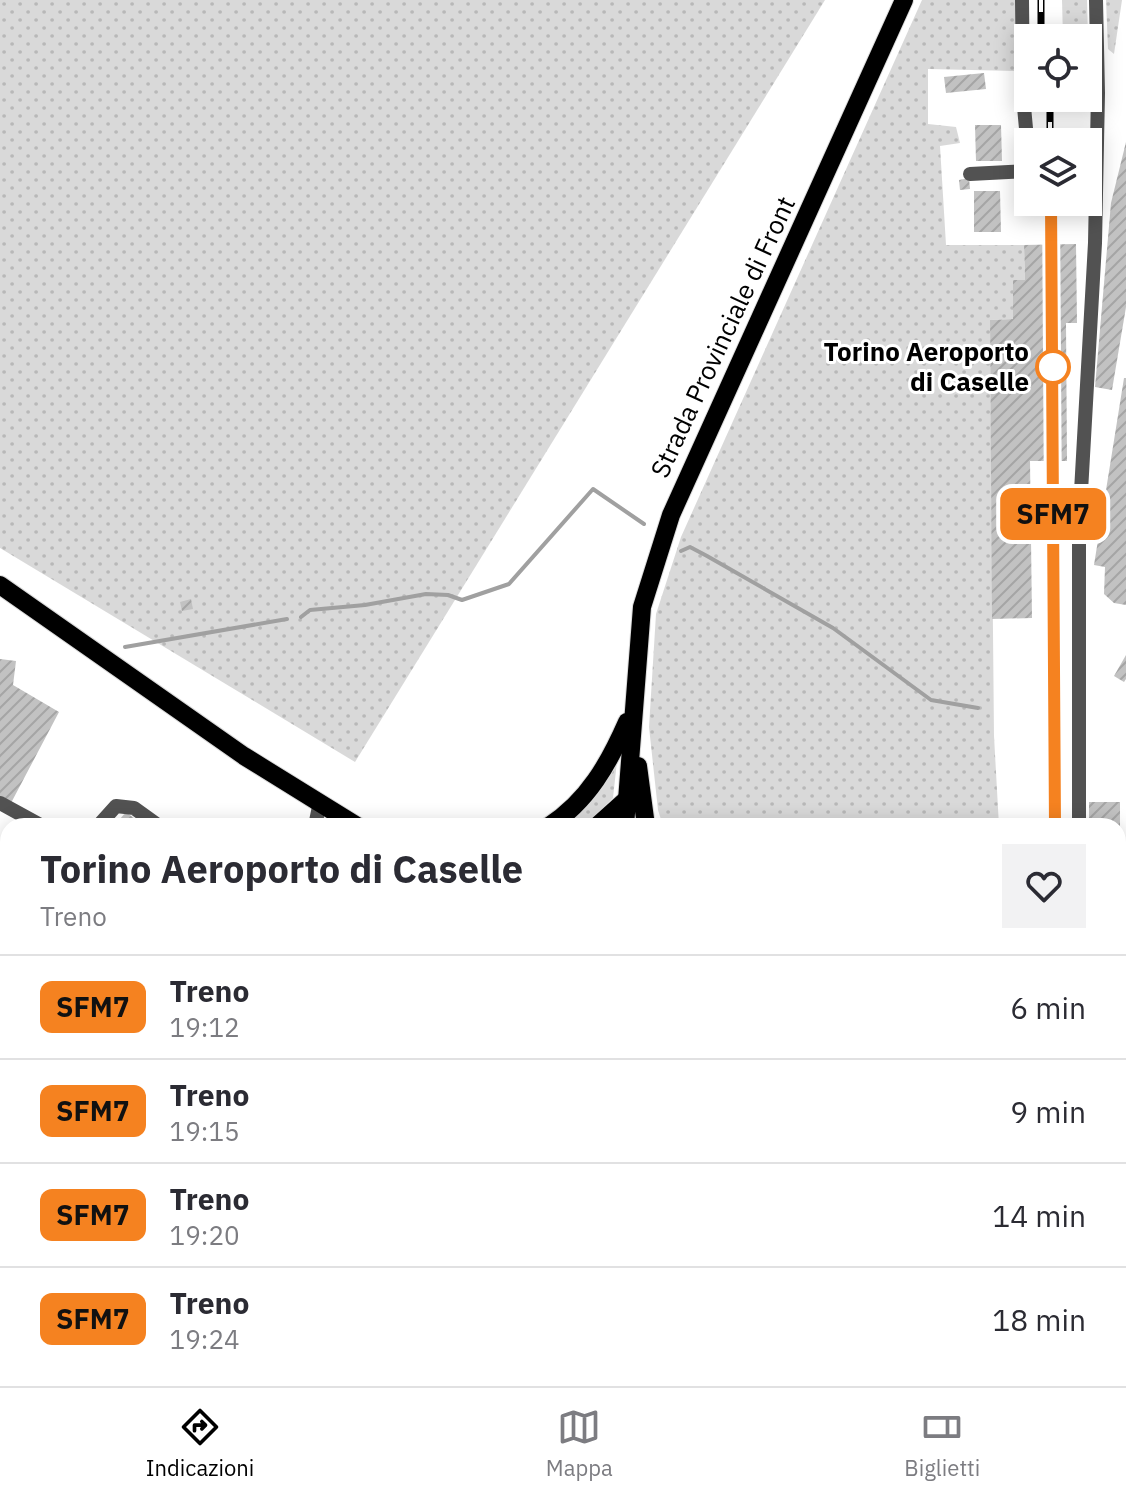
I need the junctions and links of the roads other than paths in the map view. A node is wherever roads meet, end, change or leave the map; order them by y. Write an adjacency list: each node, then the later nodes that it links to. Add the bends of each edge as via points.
1 (904, 0): 6 (main road, Strada Provinciale di Front, via 671,515 642,607)
2 (1022, 0): 4 (street, via 1026,171)
3 (1096, 0): 19 (street, via 1095,243 1079,527)
4 (970, 174)
5 (0, 585): 8 (main road, via 244,756)
6 (634, 709): 7 (main road); 15 (main road, via 596,783); 18 (main road)
7 (626, 800): 16 (main road); 17 (main road)
8 (320, 802): 13 (street); 14 (main road)
9 (0, 803): 10 (street)
10 (27, 818)
11 (105, 818): 12 (street, via 116,806 134,808)
12 (148, 818)
13 (317, 818)
14 (345, 818)
15 (561, 818)
16 (606, 818)
17 (625, 818)
18 (645, 818)
19 (1079, 818)

